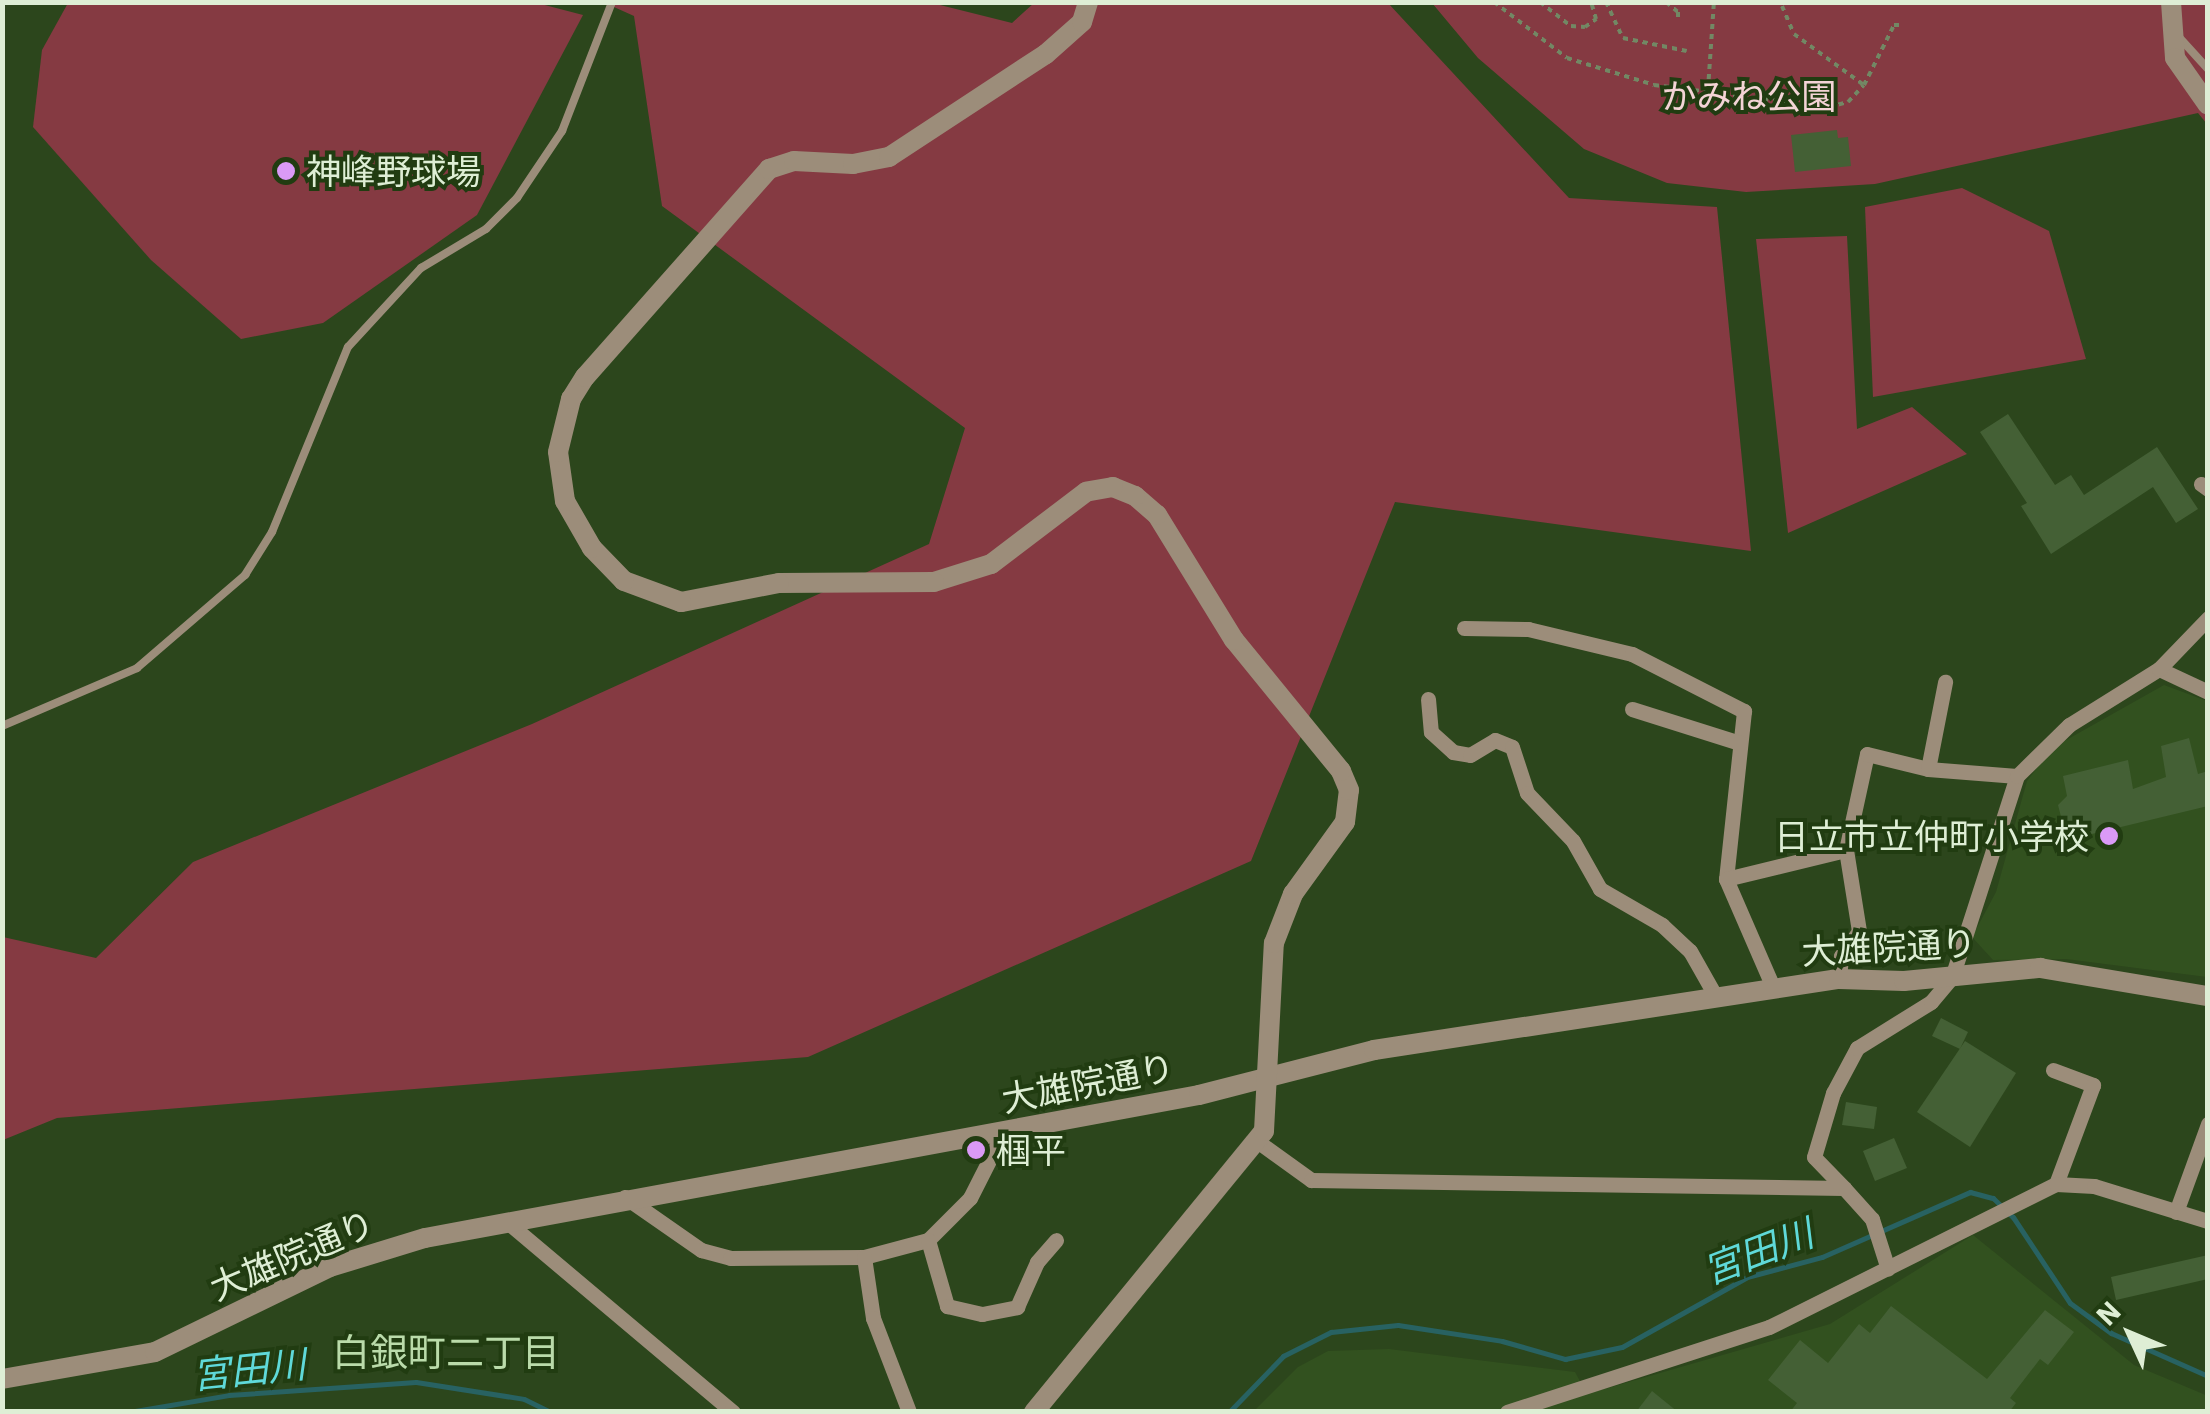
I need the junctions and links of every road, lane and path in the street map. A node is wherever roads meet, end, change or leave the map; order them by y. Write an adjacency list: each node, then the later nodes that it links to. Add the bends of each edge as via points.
1 (612, 2): 27 (lane, via 562,131 517,198 486,229 421,268 348,348 272,532 244,575 137,668)
2 (1088, 2): 39 (street, via 1082,22 1046,54 888,157 870,164 794,161 769,169 585,377 563,425 561,480 578,526 610,568 641,591 680,602 778,583 934,582 991,564 1086,492 1113,487 1135,496 1156,515 1211,607 1341,771 1349,790 1346,822 1282,916 1274,943)
3 (1494, 2): 18 (path, via 1568,58 1654,85)
4 (1540, 2): 5 (path, via 1571,26 1585,27 1596,19)
5 (1591, 2)
6 (1606, 2): 15 (path, via 1623,38)
7 (1666, 2): 12 (path, via 1678,12)
8 (1716, 2): 11 (path); 18 (path)
9 (1818, 2): 11 (path)
10 (2171, 2): 13 (street)
11 (1782, 6): 17 (path, via 1794,34)
12 (1678, 22)
13 (2168, 24): 16 (lane); 19 (street, via 2175,58)
14 (1904, 25): 17 (path, via 1894,25)
15 (1688, 51)
16 (2208, 69)
17 (1864, 85): 18 (path, via 1848,102 1829,108)
18 (1708, 89)
19 (2208, 105)
20 (2208, 618): 22 (street)
21 (1464, 628): 28 (street, via 1528,629 1632,654 1744,711)
22 (2158, 669): 24 (street); 30 (street, via 2069,725)
23 (1945, 682): 29 (street)
24 (2208, 692)
25 (1428, 699): 36 (street, via 1431,732 1453,752 1470,755 1495,740 1512,747 1528,793 1573,840 1600,889 1662,924 1690,951)
26 (1632, 709): 28 (street)
27 (2, 726)
28 (1740, 743): 32 (street)
29 (1928, 769): 30 (street); 31 (street, via 1867,754)
30 (2017, 776): 33 (street)
31 (1846, 850): 32 (street); 34 (street, via 1859,931 1842,956)
32 (1726, 879): 35 (street)
33 (1952, 978): 34 (street, 大雄院通り); 37 (street, 大雄院通り, via 2040,968); 44 (street, via 1931,1002 1857,1048 1841,1078 1814,1157)
34 (1839, 979): 35 (street, 大雄院通り)
35 (1773, 987): 36 (street, 大雄院通り)
36 (1716, 996): 39 (street, 大雄院通り, via 1374,1050)
37 (2208, 996)
38 (2054, 1070): 43 (street, via 2093,1085)
39 (1267, 1076): 41 (street, 大雄院通り); 42 (street, via 1267,1117)
40 (2208, 1124): 46 (street)
41 (1003, 1132): 45 (street, 大雄院通り); 49 (street, via 970,1198)
42 (1258, 1141): 44 (street, via 1311,1180); 56 (street)
43 (2056, 1184): 46 (street, via 2094,1186); 52 (street)
44 (1844, 1188): 52 (street, via 1872,1219)
45 (624, 1197): 47 (street, 大雄院通り); 51 (street, via 701,1250 730,1258)
46 (2176, 1212): 48 (street)
47 (506, 1221): 53 (street, 大雄院通り, via 362,1254 155,1352); 54 (street)
48 (2208, 1221)
49 (928, 1240): 50 (street, via 946,1306 982,1314 1017,1308 1037,1262); 51 (street)
50 (1056, 1240)
51 (864, 1257): 55 (street, via 872,1318)
52 (1888, 1269): 57 (street, via 1769,1327)
53 (2, 1379)
54 (733, 1412)
55 (908, 1412)
56 (1034, 1412)
57 (1507, 1412)

